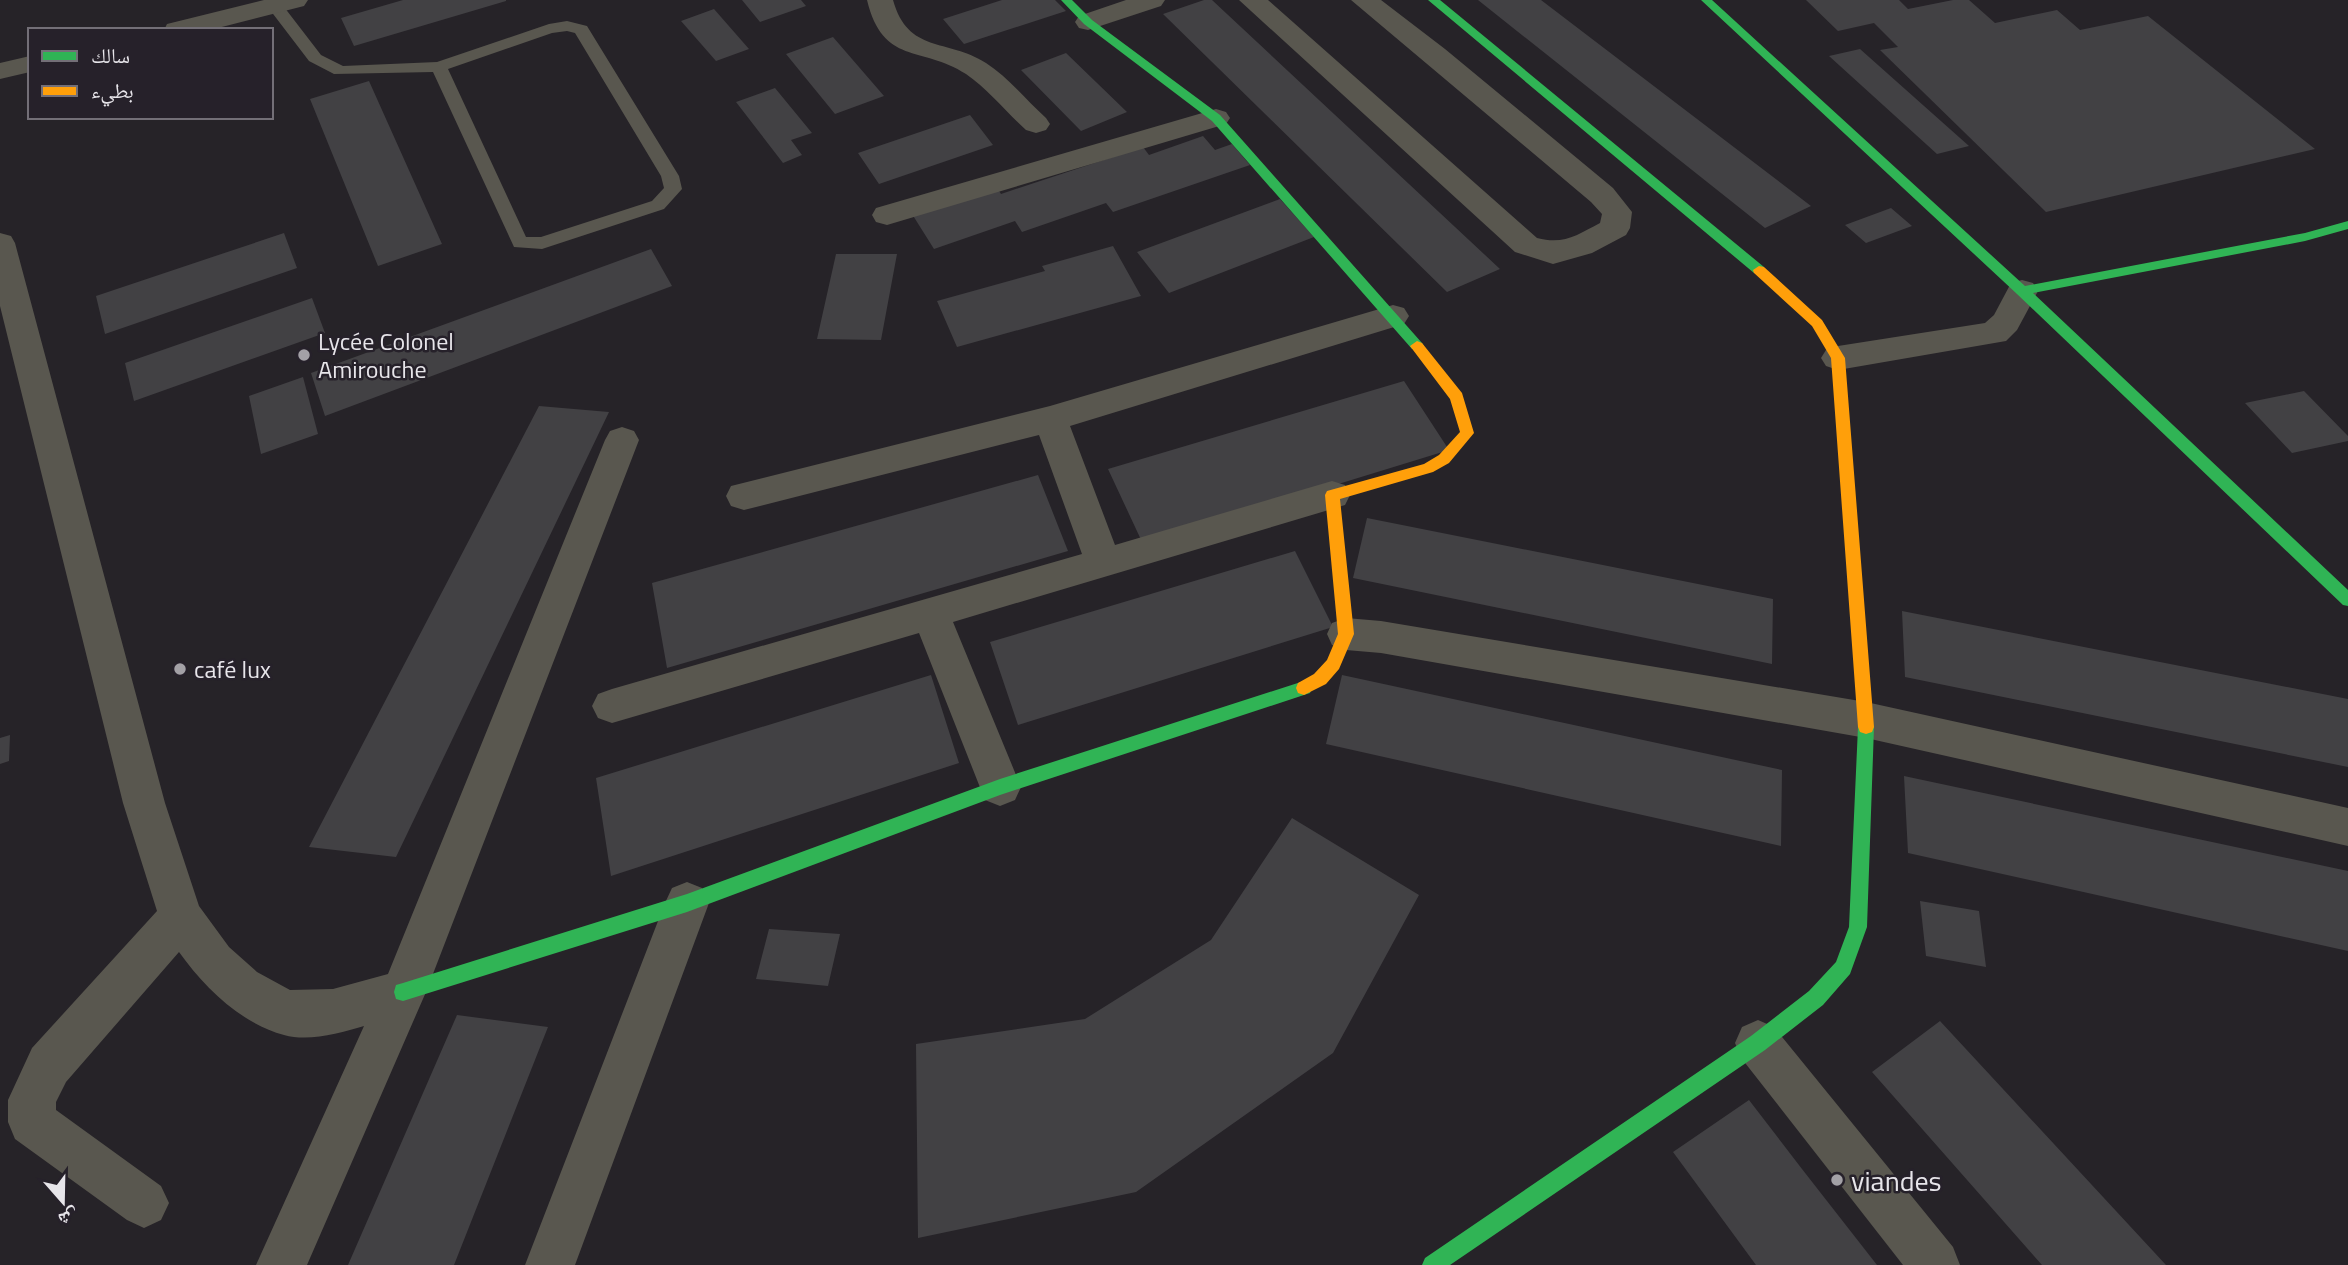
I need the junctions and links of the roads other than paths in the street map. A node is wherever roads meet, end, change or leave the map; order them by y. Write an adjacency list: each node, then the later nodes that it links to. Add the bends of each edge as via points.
1 (880, 0): 16 (street, via 894,33 914,47 975,68)
2 (1066, 0): 10 (main road)
3 (1152, 0): 10 (street)
4 (1252, 0): 5 (street, via 1525,245 1553,253 1581,246 1615,228 1617,212 1602,195)
5 (1364, 0)
6 (1433, 0): 22 (main road, via 1790,296 1817,323)
7 (1706, 0): 20 (main road)
8 (285, 3): 9 (street); 13 (lane, via 315,58 340,71)
9 (245, 7): 11 (street)
10 (1088, 22): 15 (main road)
11 (183, 28)
12 (28, 65): 14 (street)
13 (439, 67): 13 (lane, via 520,243 542,243 658,205 673,190 670,177 581,29 548,29)
14 (0, 72)
15 (1216, 118): 17 (street); 21 (main road)
16 (1036, 124)
17 (887, 215)
18 (2348, 225): 20 (main road)
19 (0, 243): 36 (street, via 144,803)
20 (2022, 291): 22 (street, via 2007,321 1994,334); 28 (main road)
21 (1393, 316): 23 (street); 25 (main road, via 1457,397 1467,433 1444,459 1428,468)
22 (1838, 358): 32 (main road)
23 (1050, 419): 26 (street); 27 (street)
24 (622, 440): 37 (street)
25 (1332, 495): 27 (street); 30 (main road)
26 (744, 496)
27 (1104, 564): 29 (street)
28 (2348, 600)
29 (930, 612): 31 (street); 33 (street)
30 (1346, 634): 32 (street); 33 (main road, via 1333,664 1320,679 1300,690)
31 (612, 706)
32 (1866, 720): 34 (street); 38 (main road, via 1858,927 1843,968 1816,998)
33 (1000, 787): 35 (main road)
34 (2348, 827)
35 (687, 903): 37 (main road); 41 (street)
36 (181, 917): 37 (street, via 222,971 241,988 286,1013 333,1012); 39 (street, via 49,1065 32,1100 32,1122)
37 (403, 992): 40 (street)
38 (1758, 1043): 42 (main road); 43 (street)
39 (144, 1203)
40 (281, 1265)
41 (550, 1265)
42 (1432, 1265)
43 (1936, 1265)

